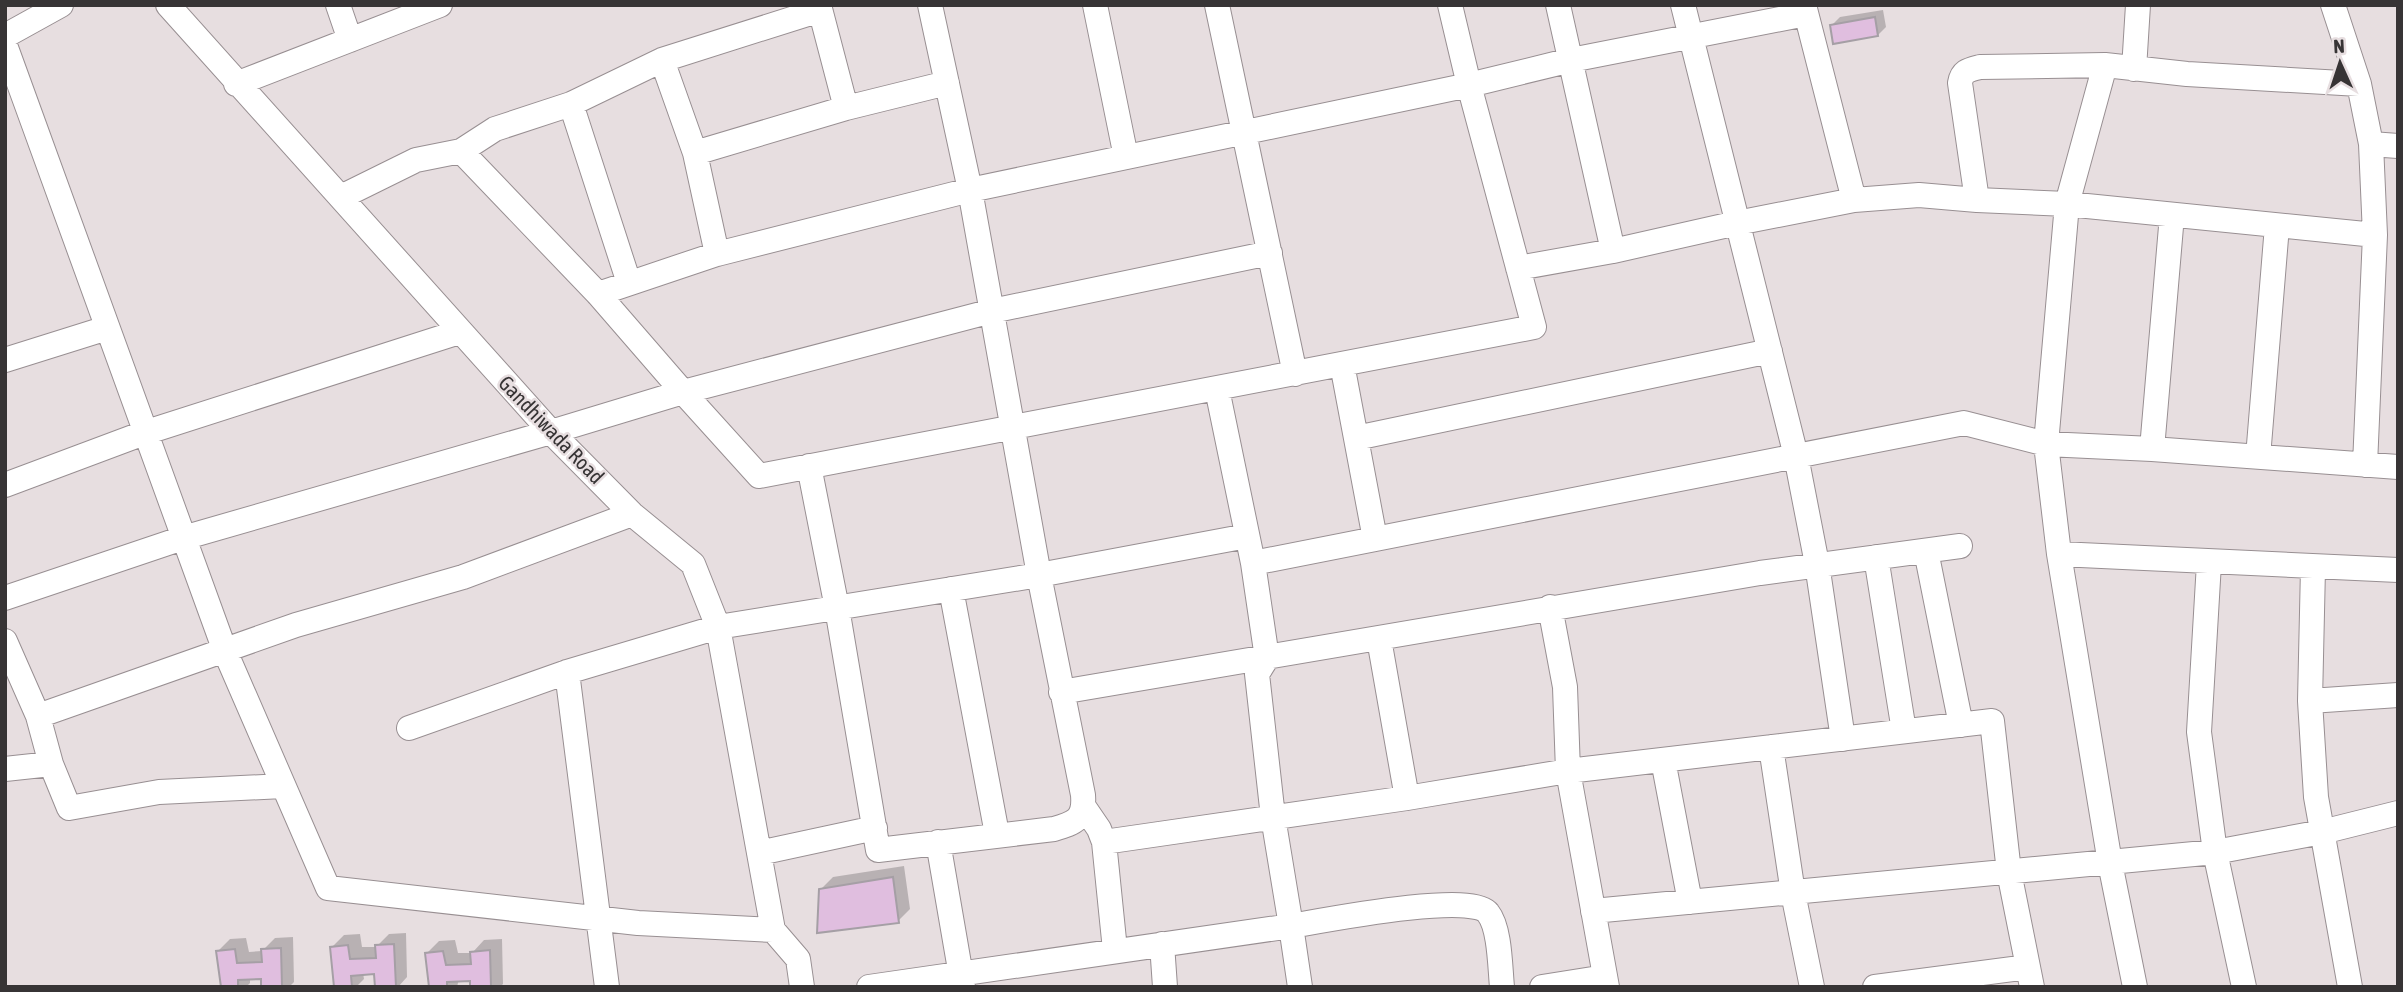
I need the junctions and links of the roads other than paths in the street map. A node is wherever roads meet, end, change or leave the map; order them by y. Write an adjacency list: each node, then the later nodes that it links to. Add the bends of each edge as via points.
1 (61, 5): 15 (street)
2 (168, 5): 24 (street, Gandhiwada Road)
3 (338, 5): 17 (street)
4 (930, 5): 23 (street)
5 (1095, 5): 34 (street)
6 (1217, 5): 29 (street)
7 (1450, 5): 25 (street)
8 (1558, 5): 20 (street)
9 (1683, 5): 16 (street)
10 (2138, 5): 22 (street)
11 (2333, 5): 26 (street)
12 (437, 6): 17 (street)
13 (819, 8): 19 (street); 28 (street)
14 (1805, 10): 16 (street); 37 (street)
15 (5, 36)
16 (1689, 36): 20 (street); 41 (street)
17 (350, 40): 24 (street)
18 (5, 45): 51 (street)
19 (662, 60): 27 (street); 33 (street)
20 (1571, 60): 25 (street); 44 (street)
21 (2105, 65): 22 (street); 38 (street, via 1966,70 1960,83); 39 (street)
22 (2134, 69): 26 (street)
23 (947, 83): 28 (street); 35 (street)
24 (236, 84): 36 (street, Gandhiwada Road)
25 (1469, 85): 29 (street); 47 (street)
26 (2358, 85): 30 (street)
27 (571, 104): 32 (street, via 495,129); 48 (street)
28 (846, 108): 33 (street)
29 (1245, 131): 34 (street); 45 (street)
30 (2371, 145): 31 (street); 43 (street)
31 (2398, 146)
32 (461, 151): 36 (street, via 416,160); 49 (street)
33 (695, 153): 46 (street)
34 (1126, 157): 35 (street)
35 (970, 190): 46 (street); 50 (street)
36 (341, 197): 52 (street, Gandhiwada Road)
37 (1854, 200): 38 (street, via 1919,195); 41 (street)
38 (1977, 200): 39 (street)
39 (2067, 204): 40 (street); 63 (street)
40 (2172, 215): 42 (street); 64 (street)
41 (1737, 223): 44 (street); 53 (street)
42 (2277, 226): 43 (street); 66 (street)
43 (2375, 235): 67 (street)
44 (1613, 251): 47 (street)
45 (1270, 253): 50 (street); 56 (street)
46 (717, 254): 48 (street)
47 (1518, 268): 55 (street, via 1534,327)
48 (629, 284): 49 (street)
49 (598, 294): 58 (street)
50 (992, 311): 58 (street); 59 (street)
51 (107, 328): 54 (street); 61 (street)
52 (459, 332): 60 (street, Gandhiwada Road); 61 (street)
53 (1770, 351): 62 (street); 65 (street)
54 (7, 352)
55 (1342, 364): 56 (street); 62 (street)
56 (1295, 374): 57 (street)
57 (1217, 389): 59 (street); 72 (street)
58 (682, 392): 60 (street); 68 (street, via 760,476)
59 (1013, 428): 68 (street); 84 (street)
60 (551, 432): 71 (street, Gandhiwada Road); 73 (street)
61 (144, 433): 70 (street); 73 (street)
62 (1356, 438): 74 (street)
63 (2046, 444): 64 (street); 65 (street, via 1964,423); 77 (street)
64 (2152, 449): 66 (street)
65 (1796, 456): 74 (street); 81 (street)
66 (2258, 457): 67 (street)
67 (2365, 465): 69 (street)
68 (810, 466): 88 (street)
69 (2398, 467)
70 (5, 485)
71 (632, 514): 89 (street, Gandhiwada Road, via 693,564); 92 (street, via 463,577 296,625)
72 (1247, 536): 79 (street); 84 (street)
73 (183, 538): 86 (street); 92 (street)
74 (1375, 539): 79 (street)
75 (1960, 547): 76 (street)
76 (1926, 551): 78 (street); 99 (street)
77 (2059, 554): 80 (street); 120 (street)
78 (1877, 557): 81 (street); 101 (street)
79 (1253, 563): 93 (street)
80 (2209, 563): 82 (street); 118 (street, via 2199,732)
81 (1817, 564): 87 (street); 102 (street)
82 (2313, 568): 83 (street); 97 (street)
83 (2398, 570)
84 (1039, 575): 85 (street); 95 (street)
85 (951, 589): 88 (street); 115 (street)
86 (5, 598)
87 (1549, 607): 90 (street); 107 (street, via 1565,687)
88 (837, 608): 89 (street); 113 (street)
89 (718, 627): 94 (street); 119 (street, Gandhiwada Road)
90 (1379, 639): 93 (street); 109 (street)
91 (5, 641): 98 (street)
92 (225, 651): 98 (street); 108 (street)
93 (1267, 658): 95 (street); 112 (street, via 1257,674)
94 (567, 672): 100 (street); 125 (street)
95 (1061, 692): 110 (street)
96 (2398, 695): 97 (street)
97 (2310, 701): 114 (street)
98 (38, 716): 105 (street)
99 (1961, 725): 101 (street); 121 (street, via 1992,721)
100 (409, 728)
101 (1904, 732): 102 (street)
102 (1843, 739): 103 (street)
103 (1771, 747): 104 (street); 122 (street)
104 (1663, 760): 107 (street); 123 (street)
105 (51, 764): 106 (street); 108 (street, via 69,808 159,792)
106 (5, 769)
107 (1568, 771): 109 (street); 124 (street)
108 (284, 786): 125 (street, via 328,888)
109 (1407, 798): 112 (street)
110 (1084, 807): 115 (street, via 1069,825); 117 (street)
111 (2398, 813): 114 (street)
112 (1273, 817): 117 (street); 126 (street)
113 (875, 828): 116 (street, via 878,850); 119 (street)
114 (2322, 832): 118 (street); 144 (street)
115 (997, 834): 116 (street)
116 (938, 842): 131 (street)
117 (1104, 842): 129 (street)
118 (2215, 852): 120 (street); 143 (street)
119 (759, 853): 127 (street, Gandhiwada Road)
120 (2110, 863): 121 (street); 142 (street)
121 (2009, 872): 122 (street); 130 (street)
122 (1793, 893): 123 (street); 140 (street)
123 (1690, 902): 124 (street)
124 (1593, 911): 132 (street)
125 (597, 918): 127 (street); 133 (street)
126 (1291, 926): 128 (street); 137 (street); 138 (street, via 1375,911 1472,904 1482,907 1493,924)
127 (773, 930): 134 (street, via 798,959)
128 (1162, 944): 129 (street); 136 (street)
129 (1115, 950): 131 (street)
130 (2030, 977): 141 (street)
131 (962, 980): 135 (street)
132 (1606, 982): 139 (street)
133 (607, 987)
134 (803, 987)
135 (869, 987)
136 (1165, 987)
137 (1300, 987)
138 (1502, 987)
139 (1542, 987)
140 (1812, 987)
141 (1875, 987)
142 (2135, 987)
143 (2244, 987)
144 (2350, 987)

